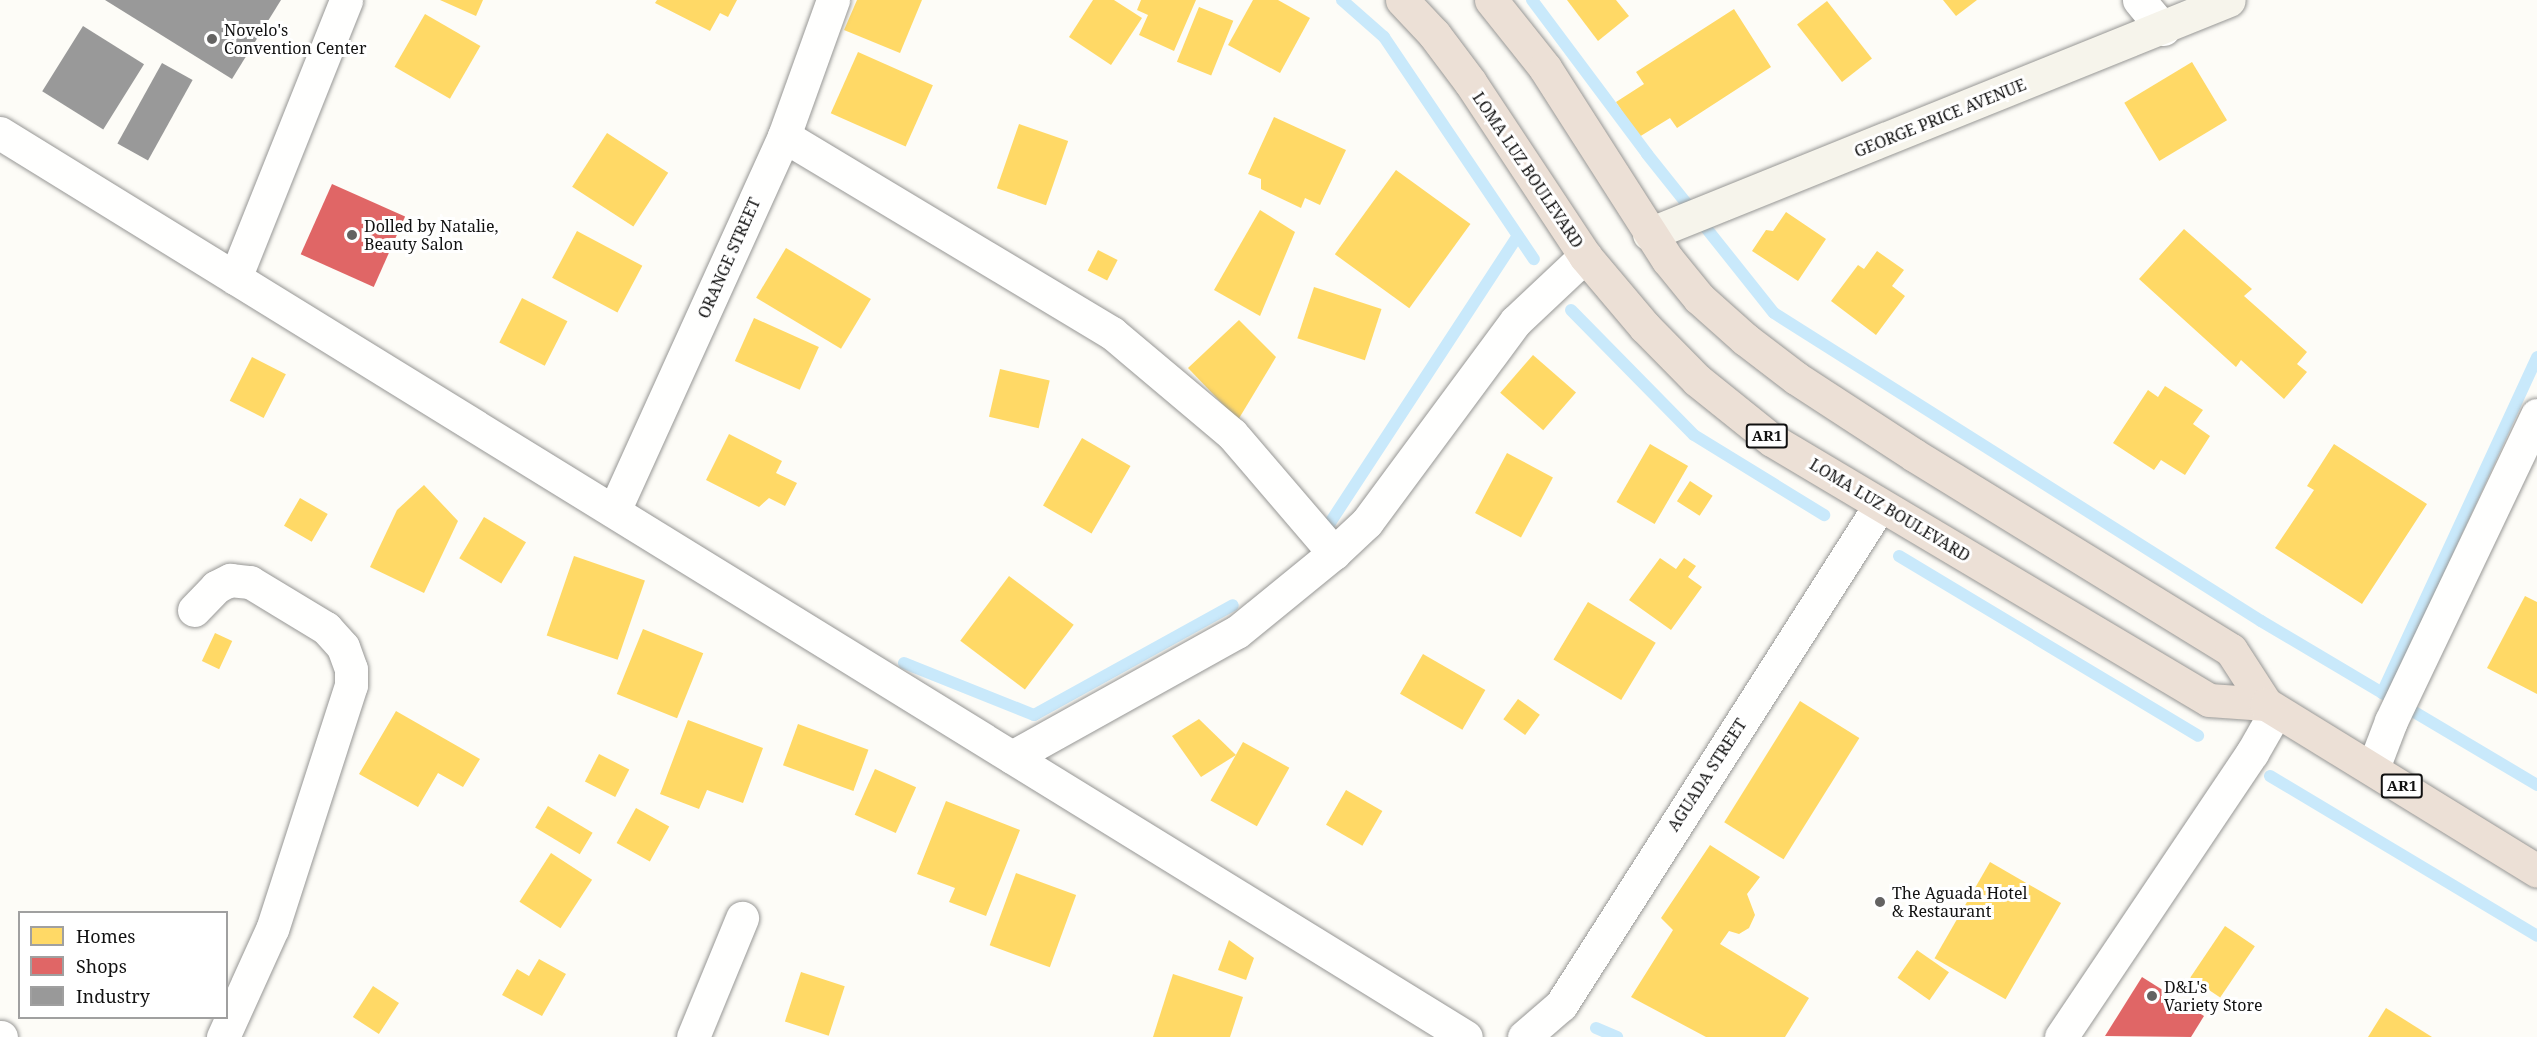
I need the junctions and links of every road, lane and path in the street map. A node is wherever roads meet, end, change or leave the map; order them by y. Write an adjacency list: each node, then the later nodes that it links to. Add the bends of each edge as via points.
1 (346, 0): 12 (street)
2 (833, 0): 9 (street, ORANGE STREET)
3 (1402, 0): 11 (highway, LOMA LUZ BOULEVARD / AR1, via 1470,82)
4 (1491, 0): 10 (highway, LOMA LUZ BOULEVARD / AR1, via 1545,68)
5 (2139, 0): 7 (street)
6 (2229, 0): 7 (street, GEORGE PRICE AVENUE)
7 (2163, 29): 10 (street, GEORGE PRICE AVENUE)
8 (0, 133): 12 (street)
9 (784, 136): 15 (street, ORANGE STREET); 16 (street, via 1112,333 1232,434)
10 (1649, 234): 18 (highway, LOMA LUZ BOULEVARD / AR1, via 1699,298 1770,359 1914,455 2231,650)
11 (1585, 256): 14 (highway, LOMA LUZ BOULEVARD / AR1, via 1645,327 1697,380 1772,440); 16 (street, via 1516,321 1367,522)
12 (235, 278): 15 (street)
13 (2537, 415): 20 (street, via 2394,714)
14 (1880, 505): 18 (highway, LOMA LUZ BOULEVARD / AR1, via 2209,700); 26 (street, AGUADA STREET, via 1561,1005)
15 (614, 511): 19 (street)
16 (1334, 553): 19 (street, via 1237,632)
17 (194, 610): 23 (street, via 216,587 230,580 250,582 326,628 343,647 351,669 351,685 272,929)
18 (2271, 707): 20 (highway, LOMA LUZ BOULEVARD / AR1); 27 (street, via 2252,753)
19 (1012, 757): 25 (street)
20 (2373, 768): 21 (highway, LOMA LUZ BOULEVARD / AR1)
21 (2537, 872)
22 (742, 918): 24 (street)
23 (223, 1037)
24 (693, 1037)
25 (1466, 1037)
26 (1524, 1037)
27 (2061, 1037)

